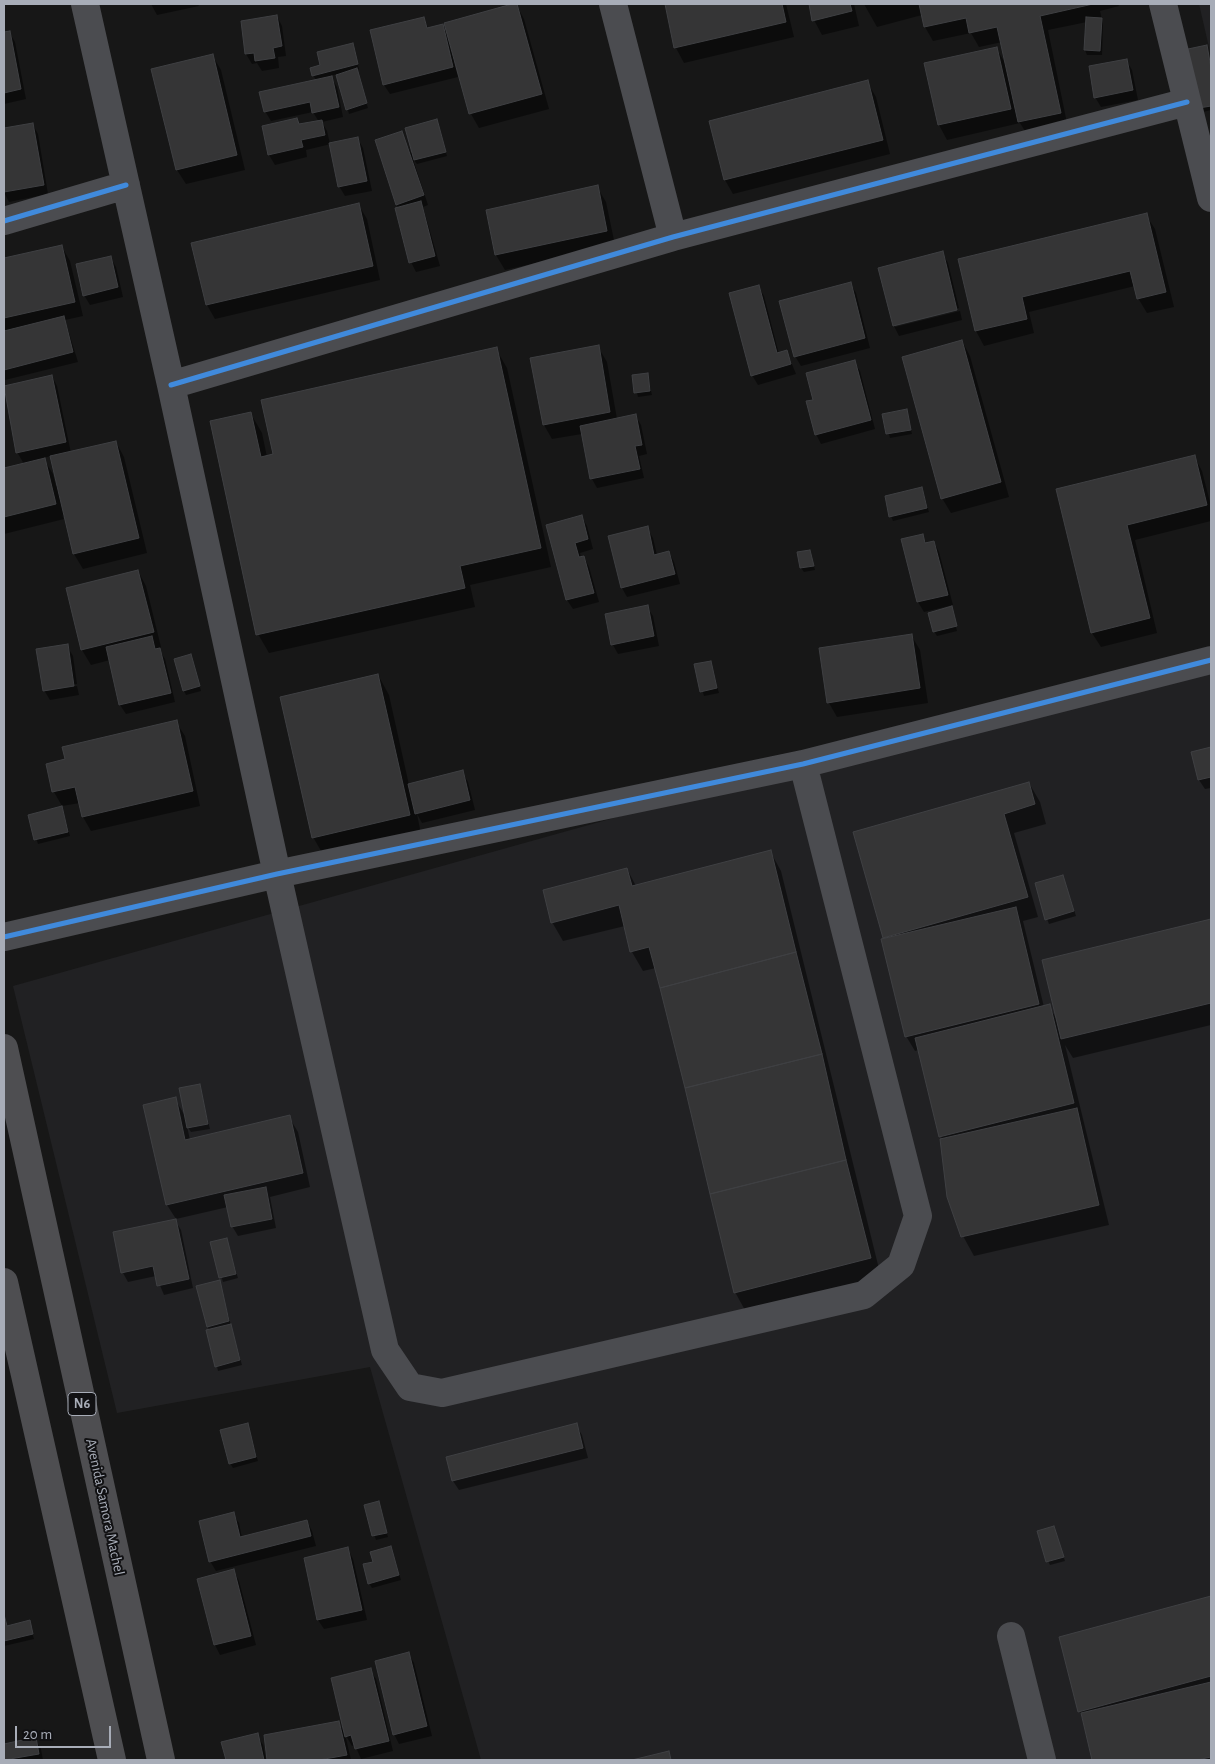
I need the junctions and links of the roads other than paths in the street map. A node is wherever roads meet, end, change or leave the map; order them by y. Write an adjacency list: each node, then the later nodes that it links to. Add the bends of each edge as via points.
1 (85, 4): 5 (street)
2 (614, 4): 8 (street)
3 (1163, 4): 4 (street)
4 (1187, 102): 6 (street); 8 (street)
5 (126, 185): 7 (street); 9 (street)
6 (1211, 198)
7 (4, 221)
8 (673, 237): 9 (street)
9 (171, 386): 12 (street)
10 (1211, 660): 11 (street)
11 (803, 764): 12 (street); 12 (street, via 918,1216 902,1265 864,1295 442,1393 410,1387 385,1350)
12 (277, 874): 13 (street)
13 (4, 937)
14 (4, 1048): 18 (highway, Avenida Samora Machel / N6)
15 (4, 1282): 17 (highway)
16 (1011, 1636): 19 (street)
17 (112, 1760)
18 (161, 1760)
19 (1042, 1760)

